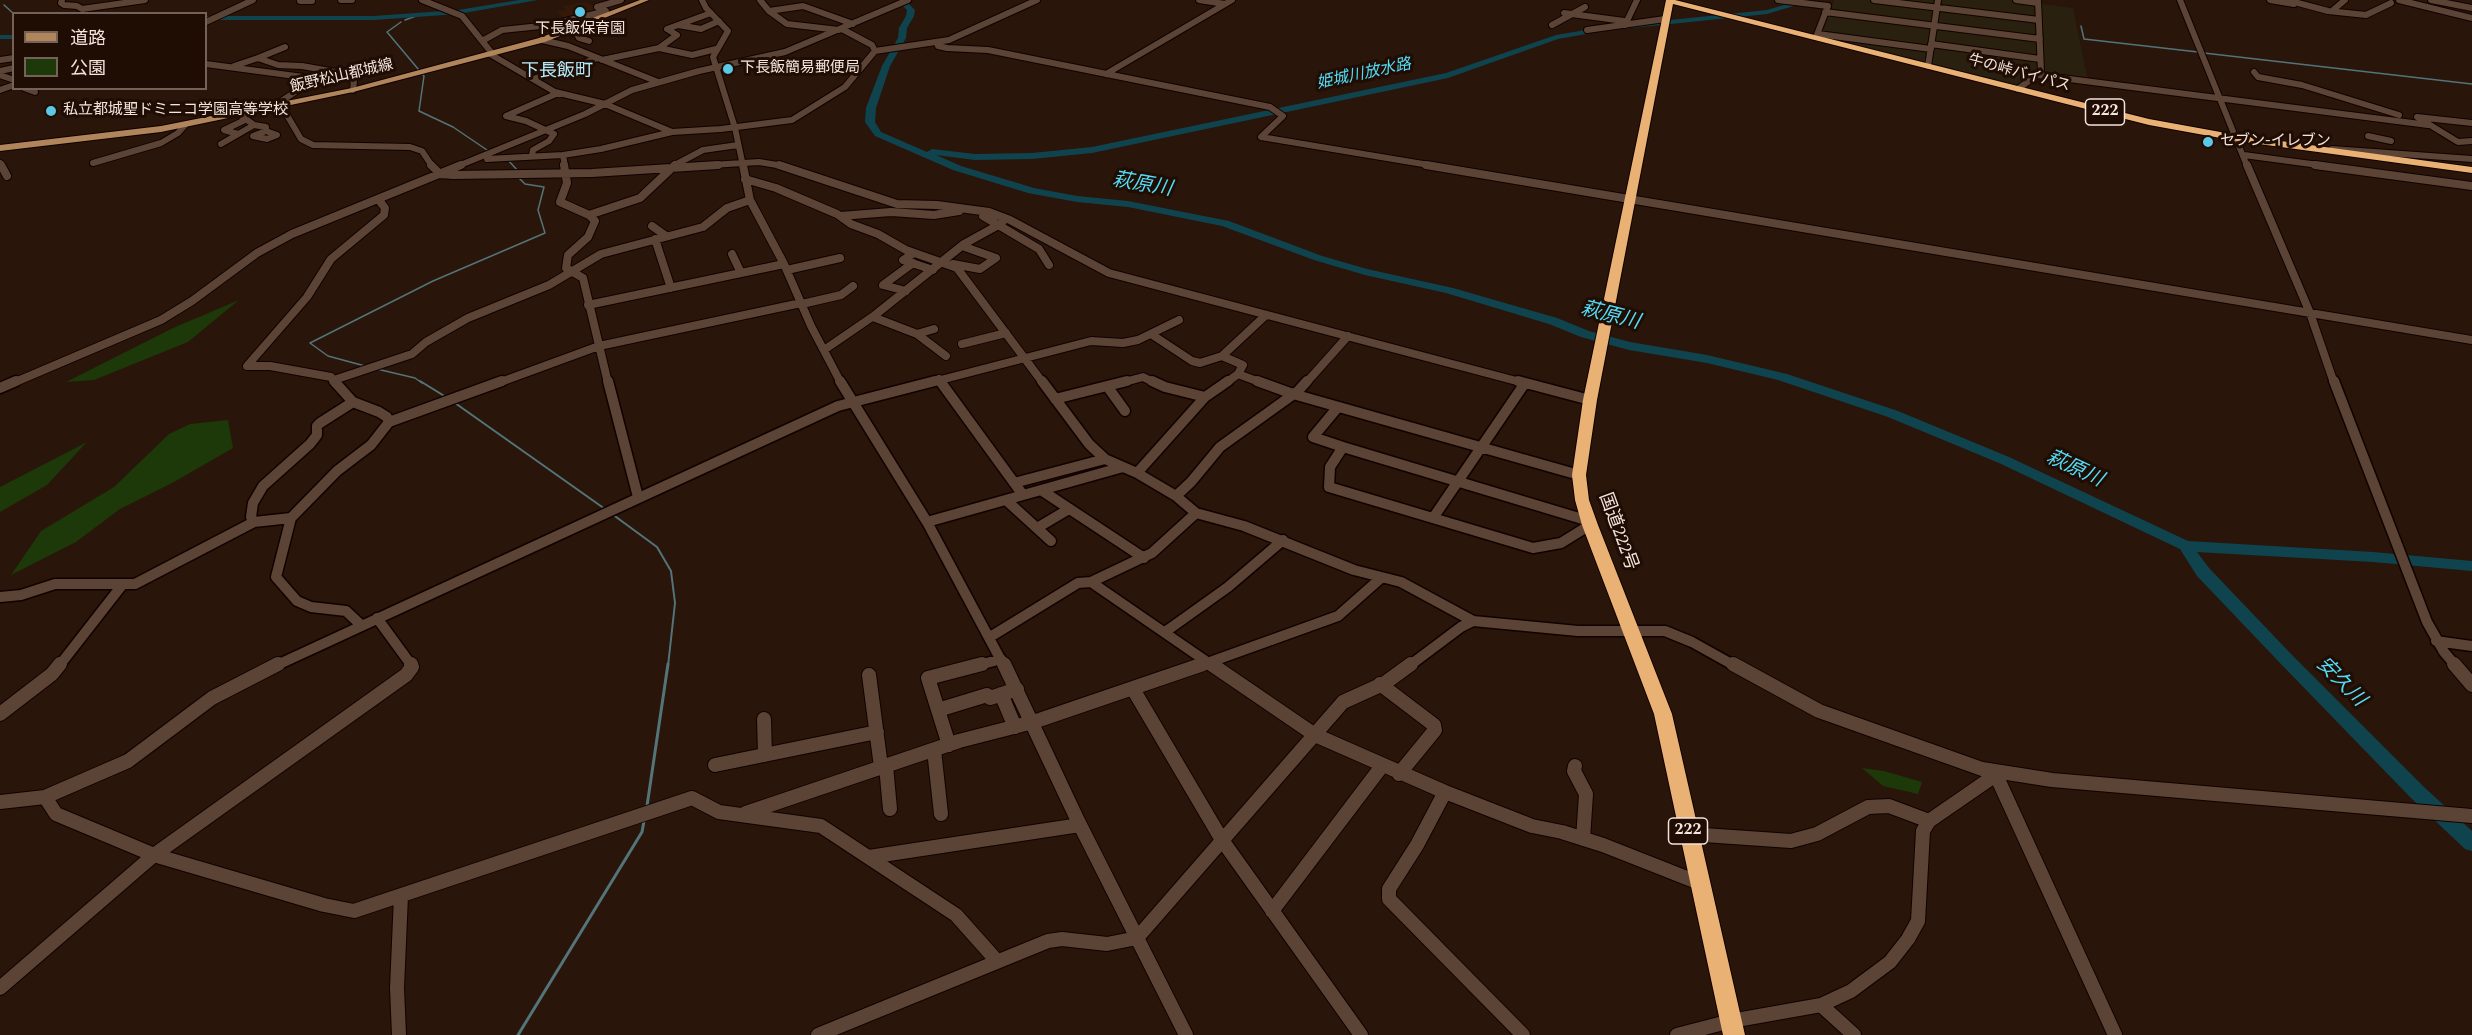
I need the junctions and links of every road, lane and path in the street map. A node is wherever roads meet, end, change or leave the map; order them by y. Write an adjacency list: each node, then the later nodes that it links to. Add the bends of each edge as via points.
1 (62, 0): 41 (street, via 64,5 77,6)
2 (145, 0): 41 (street)
3 (253, 0): 53 (street)
4 (302, 0): 29 (street)
5 (341, 0): 6 (street)
6 (352, 0)
7 (422, 0): 67 (street, via 460,15)
8 (589, 0): 36 (street)
9 (621, 0): 36 (street)
10 (646, 0): 42 (main road, 飯野松山都城線)
11 (702, 0): 45 (street)
12 (760, 0): 43 (street)
13 (908, 0): 57 (street)
14 (1037, 0): 69 (street)
15 (1199, 0): 35 (street)
16 (1232, 0): 35 (street)
17 (1637, 0): 55 (street)
18 (1778, 0): 32 (street)
19 (1874, 0): 39 (street)
20 (1938, 0): 39 (street)
21 (2016, 0): 30 (street)
22 (2180, 0): 96 (street)
23 (2270, 0): 48 (street)
24 (2287, 0): 33 (street)
25 (2345, 0): 44 (street)
26 (2378, 0): 34 (street)
27 (2399, 0): 34 (street); 49 (street)
28 (2433, 0): 40 (street)
29 (312, 1)
30 (2038, 1): 51 (street)
31 (1668, 2): 56 (highway, 国道222号 / 222); 64 (highway, 牛の峠バイパス / 222)
32 (1790, 2): 38 (street)
33 (2306, 2): 44 (street)
34 (2391, 3): 48 (street)
35 (1225, 4): 85 (street)
36 (603, 5): 42 (street); 50 (street, via 597,8 606,11)
37 (1585, 6): 47 (street)
38 (1828, 6): 60 (street); 64 (street)
39 (1937, 8): 51 (street); 60 (street)
40 (2472, 8)
41 (81, 11)
42 (619, 11): 54 (main road, 飯野松山都城線)
43 (770, 11): 57 (street, via 802,6); 61 (street, via 787,24)
44 (2332, 11): 48 (street)
45 (711, 13): 52 (street); 58 (street)
46 (1564, 13): 47 (street)
47 (1572, 14): 55 (street); 59 (street)
48 (2366, 15)
49 (2472, 18)
50 (576, 20): 54 (street); 67 (street, via 502,30)
51 (2039, 20): 65 (street)
52 (719, 21): 58 (street, via 701,29); 73 (street, via 729,33)
53 (207, 22)
54 (589, 23): 63 (main road, 飯野松山都城線)
55 (1625, 23): 56 (street); 62 (street)
56 (1665, 23): 139 (highway, 国道222号 / 222)
57 (853, 24): 61 (street)
58 (674, 25): 72 (street, via 667,30 676,37)
59 (1552, 25)
60 (1935, 25): 65 (street); 70 (street)
61 (841, 29): 74 (street); 82 (street, via 774,56)
62 (1587, 30)
63 (567, 32): 66 (main road, 飯野松山都城線); 68 (street)
64 (1817, 35): 70 (street); 80 (highway, 牛の峠バイパス / 222)
65 (2040, 39): 78 (street)
66 (542, 40): 75 (main road, 飯野松山都城線); 77 (street)
67 (482, 41): 75 (street)
68 (590, 41)
69 (936, 43): 74 (street); 85 (street)
70 (1931, 46): 78 (street); 80 (street)
71 (285, 47): 76 (street)
72 (659, 48): 73 (street, via 692,55); 77 (street)
73 (716, 49): 82 (street, via 713,57)
74 (877, 51): 106 (street, via 845,87 799,117)
75 (490, 54): 87 (street); 93 (main road, 飯野松山都城線)
76 (258, 58): 81 (street); 93 (street, via 278,65 340,74 354,81)
77 (600, 59): 87 (street); 88 (street)
78 (2040, 59): 86 (street)
79 (207, 64): 81 (street)
80 (1928, 66): 91 (highway, 牛の峠バイパス / 222)
81 (230, 67): 98 (street, via 296,75 306,80)
82 (717, 68): 88 (street); 106 (street)
83 (2254, 72): 100 (street, via 2258,77 2302,84 2380,110)
84 (0, 73): 90 (street)
85 (1106, 74): 139 (street, via 1270,107 1283,116 1261,137)
86 (2038, 75): 91 (street); 96 (street)
87 (533, 79): 95 (street)
88 (658, 82): 97 (street)
89 (0, 84): 90 (street)
90 (10, 85)
91 (2018, 89): 114 (highway, 牛の峠バイパス / 222)
92 (30, 90): 94 (street)
93 (353, 90): 98 (main road, 飯野松山都城線)
94 (35, 92)
95 (558, 93): 97 (street); 107 (street, via 506,116)
96 (2220, 98): 105 (street); 114 (street)
97 (605, 104): 107 (street); 109 (street)
98 (281, 105): 99 (main road, 飯野松山都城線); 135 (street, via 301,140 307,143 410,147 422,151)
99 (239, 114): 101 (street); 103 (main road, 飯野松山都城線)
100 (2417, 117): 102 (street); 105 (street)
101 (247, 119): 104 (street); 110 (street, via 225,130)
102 (2472, 123)
103 (185, 125): 120 (main road, 飯野松山都城線); 130 (street, via 161,143)
104 (254, 125): 108 (street, via 266,127); 110 (street)
105 (2428, 125): 117 (street)
106 (735, 128): 109 (street); 119 (street)
107 (549, 129): 123 (street, via 554,136); 128 (street)
108 (266, 131): 112 (street); 112 (street, via 277,135 267,139)
109 (672, 132): 124 (street)
110 (239, 133): 112 (street); 118 (street)
111 (2397, 135): 115 (street)
112 (253, 136)
113 (2368, 136): 115 (street)
114 (2237, 138): 122 (highway, 牛の峠バイパス / 222); 125 (street)
115 (2391, 141): 121 (street, via 2387,149)
116 (2472, 141): 117 (street)
117 (2458, 142): 126 (street)
118 (220, 144)
119 (738, 145): 131 (street); 132 (street, via 703,150)
120 (0, 148)
121 (2391, 152): 122 (street); 126 (street)
122 (2364, 153): 133 (highway, 牛の峠バイパス / 222)
123 (532, 155): 124 (street); 128 (street)
124 (563, 155): 134 (street)
125 (2244, 155): 138 (street); 165 (street)
126 (2448, 156): 127 (street)
127 (2472, 159)
128 (472, 161): 135 (street)
129 (0, 163): 136 (street)
130 (93, 163)
131 (741, 163): 132 (street); 137 (street); 144 (street, via 777,164 897,204 978,210)
132 (671, 168): 134 (street); 142 (street, via 640,198)
133 (2472, 170)
134 (566, 173): 135 (street); 142 (street, via 567,183 560,202)
135 (440, 174): 140 (street)
136 (7, 176)
137 (745, 179): 141 (street); 143 (street)
138 (2472, 186)
139 (1630, 198): 165 (street); 190 (highway, 国道222号 / 222)
140 (378, 199): 183 (street, via 385,208 384,215 331,258 307,297 247,366 327,375); 186 (street, via 271,244 161,320)
141 (750, 200): 147 (street, via 731,207 707,225); 156 (street)
142 (589, 215): 158 (street, via 594,221 588,237 568,255 566,268)
143 (840, 216): 145 (street, via 961,211 977,213); 150 (street)
144 (1010, 220): 145 (street); 166 (street, via 1109,273)
145 (999, 224): 149 (street); 155 (street, via 1039,249)
146 (652, 226): 147 (street)
147 (666, 236): 148 (street)
148 (655, 238): 158 (street, via 608,251); 161 (street)
149 (962, 246): 154 (street); 154 (street, via 996,258 980,269)
150 (914, 253): 153 (street, via 903,260); 154 (street)
151 (732, 254): 159 (street)
152 (840, 258): 156 (street)
153 (913, 263): 157 (street); 162 (street, via 883,285)
154 (948, 263): 157 (street); 170 (street, via 962,273)
155 (1049, 265)
156 (785, 267): 159 (street); 163 (street)
157 (933, 270): 162 (street)
158 (570, 272): 164 (street, via 583,278); 183 (street, via 549,285 468,318 412,354)
159 (741, 273): 161 (street)
160 (853, 286): 163 (street, via 841,295)
161 (671, 288): 164 (street)
162 (906, 291): 167 (street)
163 (801, 303): 176 (street); 177 (street)
164 (588, 305): 176 (street)
165 (2310, 313): 174 (street); 230 (street, via 2373,488)
166 (1266, 315): 173 (street); 179 (street)
167 (873, 317): 171 (street); 177 (street)
168 (1179, 321): 172 (street)
169 (934, 329): 171 (street)
170 (1006, 333): 175 (street); 180 (street)
171 (917, 334): 178 (street)
172 (1150, 334): 179 (street, via 1192,361 1200,363); 180 (street, via 1123,343 1091,341)
173 (1348, 336): 184 (street); 187 (street)
174 (2472, 340)
175 (962, 344)
176 (599, 346): 195 (street); 207 (street)
177 (824, 350): 191 (street)
178 (946, 356)
179 (1222, 356): 181 (street, via 1243,364)
180 (1024, 358): 182 (street); 189 (street)
181 (1238, 374): 187 (street); 188 (street)
182 (939, 379): 191 (street); 203 (street)
183 (334, 380): 192 (street)
184 (1525, 383): 190 (street); 197 (street)
185 (1107, 386): 188 (street, via 1143,377); 189 (street); 194 (street)
186 (0, 388)
187 (1293, 394): 193 (street); 206 (street, via 1220,447)
188 (1205, 398): 200 (street)
189 (1055, 399): 198 (street)
190 (1590, 400): 201 (highway, 国道222号 / 222)
191 (851, 401): 207 (street); 214 (street)
192 (353, 402): 195 (street, via 379,412); 213 (street, via 320,423 310,444 263,486 253,503)
193 (1338, 407): 196 (street, via 1313,437); 197 (street)
194 (1125, 411)
195 (389, 422): 211 (street, via 371,445 338,471)
196 (1343, 447): 202 (street); 212 (street, via 1330,467 1329,487)
197 (1480, 447): 201 (street); 202 (street)
198 (1105, 459): 199 (street); 203 (street)
199 (1123, 467): 200 (street); 204 (street)
200 (1137, 473): 206 (street)
201 (1579, 474): 215 (highway, 国道222号 / 222)
202 (1456, 481): 212 (street); 215 (street)
203 (1014, 483): 205 (street)
204 (1041, 490): 205 (street); 209 (street)
205 (1023, 495): 208 (street)
206 (1176, 496): 210 (street)
207 (638, 497): 224 (street)
208 (1006, 500): 214 (street); 216 (street)
209 (1069, 508): 216 (street); 219 (street)
210 (1196, 513): 217 (street); 219 (street)
211 (291, 518): 213 (street); 226 (street, via 276,578 302,604 346,611)
212 (1433, 518): 215 (street, via 1533,548 1561,543)
213 (254, 522): 222 (street, via 146,579)
214 (927, 522): 229 (street)
215 (1590, 523): 227 (highway, 国道222号 / 222)
216 (1037, 528): 218 (street)
217 (1282, 540): 220 (street); 228 (street, via 1228,587)
218 (1051, 541)
219 (1144, 558): 221 (street)
220 (1381, 578): 225 (street, via 1410,586); 233 (street, via 1338,616)
221 (1091, 582): 228 (street); 229 (street, via 1078,583)
222 (123, 584): 223 (street, via 55,584); 241 (street, via 52,674)
223 (0, 597)
224 (377, 618): 226 (street); 268 (street, via 411,662 412,668 406,675)
225 (1473, 621): 227 (street, via 1578,631); 235 (street)
226 (361, 626): 257 (street, via 232,686 128,761)
227 (1632, 631): 255 (street, via 1665,631 1819,711); 265 (highway, 国道222号 / 222, via 1664,714)
228 (1165, 632): 233 (street)
229 (990, 637): 232 (street)
230 (2436, 641): 231 (street); 236 (street)
231 (2472, 646)
232 (1001, 659): 237 (street); 240 (street, via 928,678)
233 (1208, 661): 238 (street); 246 (street)
234 (869, 675): 245 (street)
235 (1380, 684): 246 (street, via 1343,702); 254 (street, via 1434,725 1435,730)
236 (2472, 685)
237 (1017, 689): 239 (street); 243 (street)
238 (1133, 689): 243 (street); 267 (street)
239 (1001, 694): 240 (street); 244 (street)
240 (938, 710): 247 (street)
241 (0, 714)
242 (764, 719): 249 (street)
243 (1033, 722): 244 (street); 264 (street)
244 (1015, 727): 247 (street)
245 (877, 732): 249 (street); 253 (street)
246 (1315, 735): 251 (street); 267 (street)
247 (949, 745): 248 (street)
248 (934, 750): 253 (street); 261 (street)
249 (765, 755): 250 (street)
250 (716, 765)
251 (1382, 766): 254 (street); 272 (street)
252 (1575, 766): 266 (street, via 1586,794)
253 (884, 767): 259 (street); 260 (street)
254 (1399, 774): 256 (street)
255 (1998, 774): 262 (street); 263 (street); 286 (street)
256 (1445, 792): 266 (street, via 1532,826); 283 (street, via 1389,888 1389,900)
257 (45, 797): 258 (street); 268 (street, via 56,814)
258 (0, 802)
259 (890, 809)
260 (743, 814): 269 (street, via 820,826); 271 (street, via 718,812 692,798)
261 (941, 814)
262 (2472, 816)
263 (1929, 820): 265 (street, via 1889,806 1868,807 1817,834 1791,841); 276 (street, via 1921,847 1918,921 1908,939 1890,962 1851,991)
264 (1080, 825): 269 (street); 273 (street)
265 (1689, 834): 270 (highway, 国道222号 / 222)
266 (1583, 839): 270 (street)
267 (1222, 840): 272 (street); 273 (street)
268 (154, 855): 271 (street, via 354,911); 275 (street)
269 (869, 857): 274 (street, via 956,915)
270 (1702, 885): 277 (highway, 国道222号 / 222)
271 (401, 896): 279 (street)
272 (1272, 911): 282 (street)
273 (1137, 939): 274 (street, via 1107,944 1048,941); 281 (street)
274 (997, 961): 278 (street)
275 (0, 988)
276 (1821, 1005): 277 (street); 285 (street)
277 (1732, 1028): 284 (street)
278 (841, 1031): 280 (street)
279 (399, 1035)
280 (818, 1035)
281 (1186, 1035)
282 (1361, 1035)
283 (1524, 1035)
284 (1677, 1035)
285 (1854, 1035)
286 (2115, 1035)

